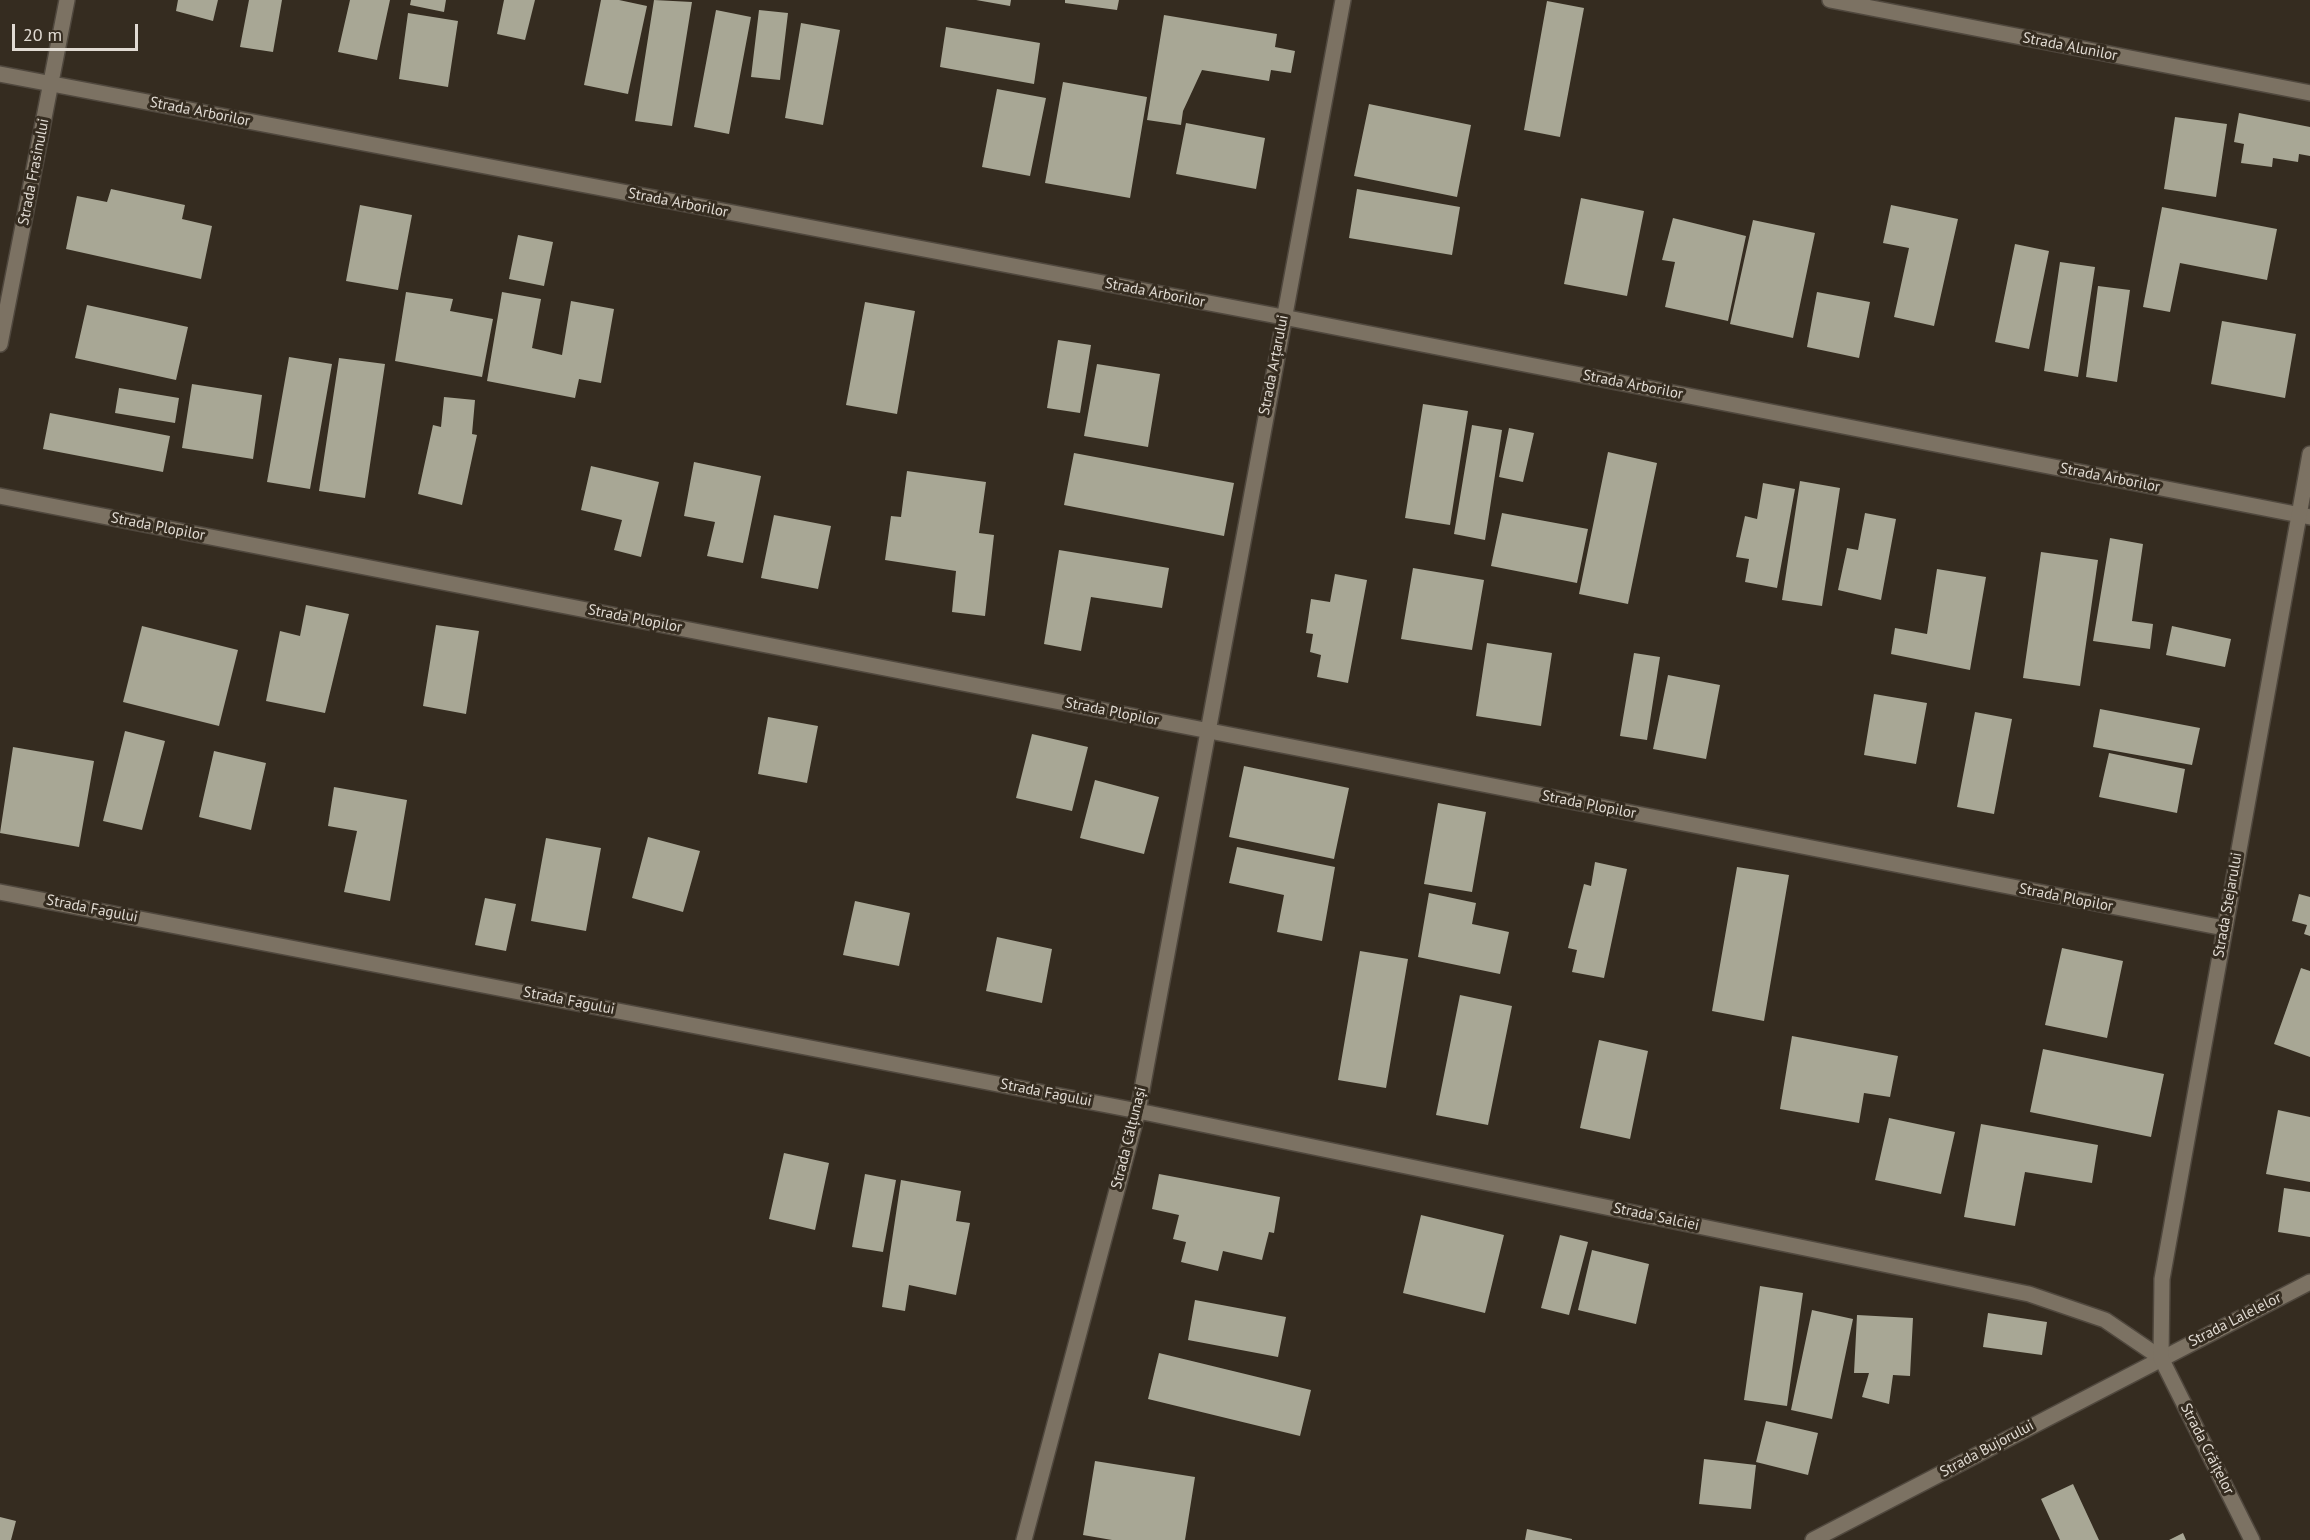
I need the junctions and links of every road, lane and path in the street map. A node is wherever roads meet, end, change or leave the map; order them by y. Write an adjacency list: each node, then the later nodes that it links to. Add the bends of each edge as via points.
1 (67, 0): 5 (street, Strada Frasinului)
2 (1343, 0): 7 (street, Strada Arțarului)
3 (1830, 0): 6 (street, Strada Alunilor)
4 (0, 74): 5 (street, Strada Arborilor)
5 (52, 84): 7 (street, Strada Arborilor); 8 (street, Strada Frasinului)
6 (2310, 93)
7 (1283, 317): 11 (street, Strada Arborilor); 12 (street, Strada Arțarului)
8 (0, 344)
9 (2310, 454): 11 (street, Strada Stejarului)
10 (0, 496): 12 (street, Strada Plopilor)
11 (2305, 516): 14 (street, Strada Stejarului)
12 (1206, 730): 14 (street, Strada Plopilor); 15 (street, Strada Călțunași)
13 (0, 892): 15 (street, Strada Fagului)
14 (2224, 928): 17 (street, Strada Stejarului, via 2162,1279)
15 (1138, 1111): 17 (street, Strada Salciei, via 2029,1294 2105,1320); 18 (street, Strada Călțunași)
16 (2310, 1282): 17 (street, Strada Lalelelor)
17 (2161, 1358): 19 (street, Strada Bujorului); 20 (street, Strada Crăițelor)
18 (1024, 1540)
19 (1814, 1540)
20 (2252, 1540)

